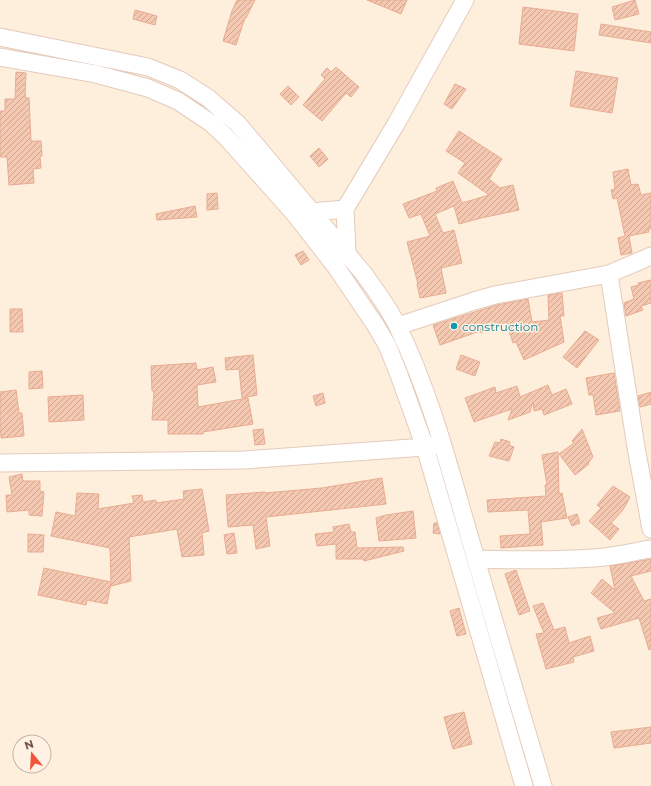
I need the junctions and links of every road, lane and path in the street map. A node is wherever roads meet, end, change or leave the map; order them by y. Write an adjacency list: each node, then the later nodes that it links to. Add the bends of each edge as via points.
1 (466, 0): 6 (street)
2 (0, 37): 4 (street)
3 (0, 57): 5 (street)
4 (123, 62): 5 (street); 7 (street, via 148,67 180,80 208,98 238,124)
5 (119, 80): 13 (street, via 148,88 178,101 210,123 226,137 294,213 336,267 387,345)
6 (345, 209): 7 (street); 8 (street)
7 (312, 212): 8 (street)
8 (347, 253): 11 (street)
9 (651, 256): 10 (street)
10 (609, 274): 11 (street, via 495,295); 15 (street)
11 (398, 326): 12 (street, via 414,362)
12 (442, 444): 13 (street); 17 (street)
13 (425, 447): 14 (street, via 244,460); 18 (street)
14 (0, 462)
15 (651, 529)
16 (651, 549): 17 (street, via 594,558)
17 (476, 559): 19 (street)
18 (524, 786)
19 (543, 786)

